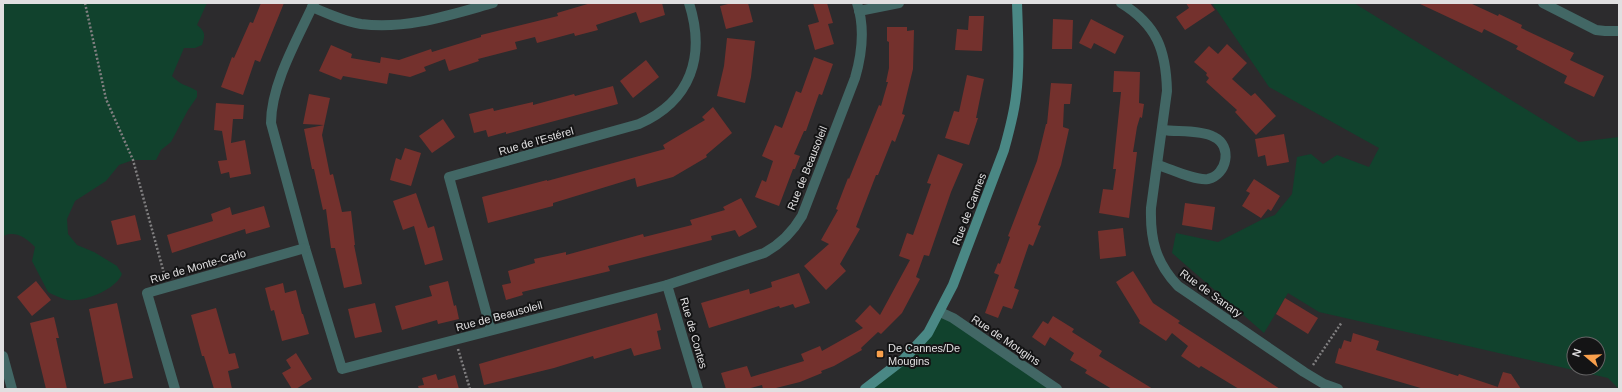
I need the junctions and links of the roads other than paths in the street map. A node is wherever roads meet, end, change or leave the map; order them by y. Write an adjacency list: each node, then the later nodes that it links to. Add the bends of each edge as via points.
1 (493, 3): 7 (street, via 431,20 404,24 362,24 333,17)
2 (689, 3): 15 (street, Rue de l'Estérel, via 696,33 694,65 683,91 662,112 639,124 449,177)
3 (899, 3): 8 (street)
4 (1018, 3): 14 (street, Rue de Cannes, via 1017,84 1010,127 1004,150 953,285)
5 (1121, 3): 10 (street, Rue de Sanary, via 1151,28 1159,43 1167,72)
6 (1543, 3): 9 (street, via 1596,30)
7 (313, 5): 12 (street, Rue de Beausoleil, via 278,81 271,110 274,136)
8 (858, 7): 13 (street, Rue de Beausoleil, via 862,41 855,78 808,203 794,230 764,253)
9 (1619, 31)
10 (1163, 130): 11 (street, Rue de Sanary); 11 (street, via 1215,137 1222,144 1226,160 1223,169 1216,176 1207,179)
11 (1158, 165): 22 (street, Rue de Sanary, via 1150,226 1156,252 1168,276 1178,286 1307,374)
12 (305, 248): 15 (street, Rue de Beausoleil, via 342,369); 18 (street, Rue de Monte-Carlo, via 147,293)
13 (667, 285): 15 (street, Rue de Beausoleil); 19 (street, Rue de Contes)
14 (940, 312): 20 (street, Rue de Cannes, via 916,347 893,369); 21 (street, Rue de Mougins, via 953,318)
15 (491, 330)
16 (3, 356): 17 (street)
17 (12, 389)
18 (175, 389)
19 (698, 389)
20 (865, 389)
21 (1057, 389)
22 (1338, 389)

